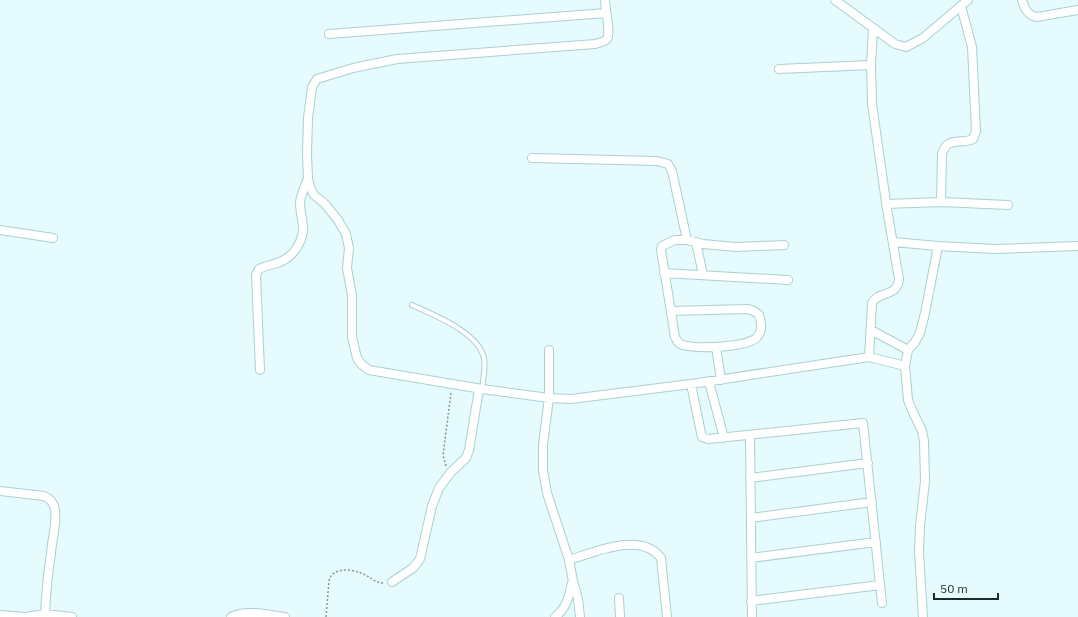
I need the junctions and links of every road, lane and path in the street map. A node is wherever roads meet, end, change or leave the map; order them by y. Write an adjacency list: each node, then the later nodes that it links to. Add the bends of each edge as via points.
1 (605, 0): 7 (street)
2 (835, 0): 8 (street)
3 (968, 0): 5 (street)
4 (1022, 0): 6 (street, via 1028,13 1037,17)
5 (961, 6): 8 (street, via 923,38 906,47 894,44); 14 (street, via 972,47 976,131 973,139 952,142 943,149)
6 (1078, 10)
7 (606, 13): 9 (street); 13 (street, via 609,31 604,42 396,59 317,79 312,87 308,118)
8 (873, 29): 10 (street)
9 (329, 34)
10 (871, 65): 11 (street); 15 (street, via 872,104)
11 (779, 69)
12 (532, 158): 19 (street, via 657,161 668,164)
13 (308, 179): 36 (street, via 300,199 303,228 296,248 280,263 258,269 256,275); 39 (street, via 314,195 325,204 346,234 349,248 347,268 352,296 352,337 356,358 360,364 369,370)
14 (941, 202): 15 (street); 16 (street)
15 (886, 204): 21 (street)
16 (1008, 205)
17 (0, 230): 18 (street)
18 (53, 238)
19 (687, 240): 20 (street); 25 (street, via 675,240 662,246)
20 (696, 242): 22 (street, via 736,247); 26 (street)
21 (893, 242): 23 (street); 30 (street, via 899,284 889,294 874,299 870,309)
22 (784, 245)
23 (938, 246): 24 (street, via 995,249); 33 (street, via 920,333)
24 (1078, 246)
25 (664, 272): 26 (street); 29 (street)
26 (703, 276): 27 (street)
27 (788, 280)
28 (412, 305): 41 (lane, via 461,329 479,348 485,364)
29 (671, 311): 31 (street, via 677,342 682,345); 31 (street, via 748,309 759,315 759,336 734,345)
30 (871, 330): 33 (street); 34 (street)
31 (716, 347): 37 (street)
32 (549, 350): 42 (street)
33 (908, 350): 35 (street)
34 (868, 357): 35 (street); 37 (street)
35 (905, 366): 71 (street, via 908,400 924,441 925,481 918,552)
36 (260, 370)
37 (721, 380): 38 (street)
38 (709, 382): 40 (street); 44 (street)
39 (452, 384): 41 (street); 46 (path, via 443,455)
40 (691, 384): 42 (street, via 571,399); 44 (street, via 702,437)
41 (481, 389): 42 (street); 46 (street, via 469,450 466,458)
42 (549, 398): 53 (street, via 543,445 543,471 547,492)
43 (750, 435): 44 (street); 45 (street, via 863,423); 47 (street)
44 (724, 438)
45 (868, 463): 47 (street); 49 (street)
46 (451, 472): 55 (street, via 439,488 432,506 420,559 409,571)
47 (750, 478): 50 (street)
48 (0, 491): 60 (street, via 44,496 54,505 56,511)
49 (872, 502): 50 (street); 51 (street)
50 (751, 518): 52 (street)
51 (876, 542): 52 (street); 56 (street)
52 (751, 558): 58 (street)
53 (569, 560): 54 (street); 69 (street, via 617,546 634,544 649,548 661,558)
54 (572, 581): 66 (street, via 565,607); 67 (street)
55 (392, 582): 65 (path, via 374,582 362,573 351,570 333,573 329,581)
56 (880, 585): 58 (street); 59 (street)
57 (619, 598): 68 (street)
58 (751, 601): 70 (street)
59 (882, 603)
60 (45, 614): 61 (street, via 25,617); 62 (street)
61 (0, 615)
62 (72, 617)
63 (231, 617): 64 (street, via 245,613)
64 (285, 617)
65 (326, 617)
66 (556, 617)
67 (580, 617)
68 (620, 617)
69 (667, 617)
70 (752, 617)
71 (923, 617)

